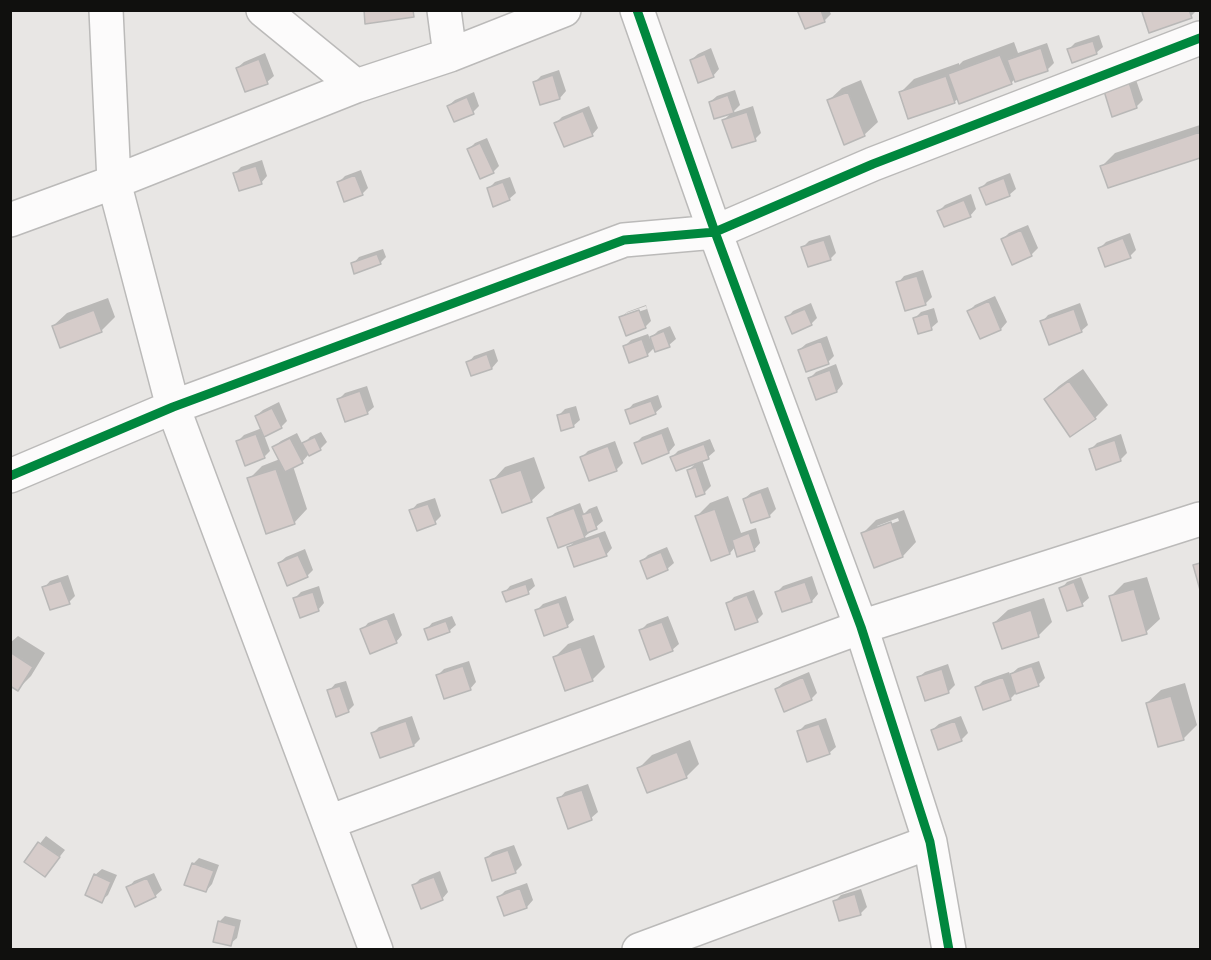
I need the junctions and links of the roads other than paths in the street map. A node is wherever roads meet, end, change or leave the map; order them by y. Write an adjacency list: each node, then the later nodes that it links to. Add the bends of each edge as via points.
1 (106, 10): 9 (street)
2 (262, 10): 8 (street)
3 (444, 10): 7 (street)
4 (564, 10): 7 (street)
5 (637, 10): 11 (street)
6 (1200, 38): 11 (street, via 873,164)
7 (450, 55): 8 (street)
8 (356, 86): 9 (street)
9 (114, 182): 10 (street); 12 (street)
10 (10, 220)
11 (715, 232): 12 (street, via 624,240); 15 (street)
12 (173, 407): 13 (street); 16 (street)
13 (10, 476)
14 (1200, 519): 15 (street)
15 (861, 627): 16 (street); 17 (street)
16 (329, 822): 18 (street)
17 (930, 842): 19 (street); 20 (street)
18 (376, 950)
19 (639, 950)
20 (949, 950)

